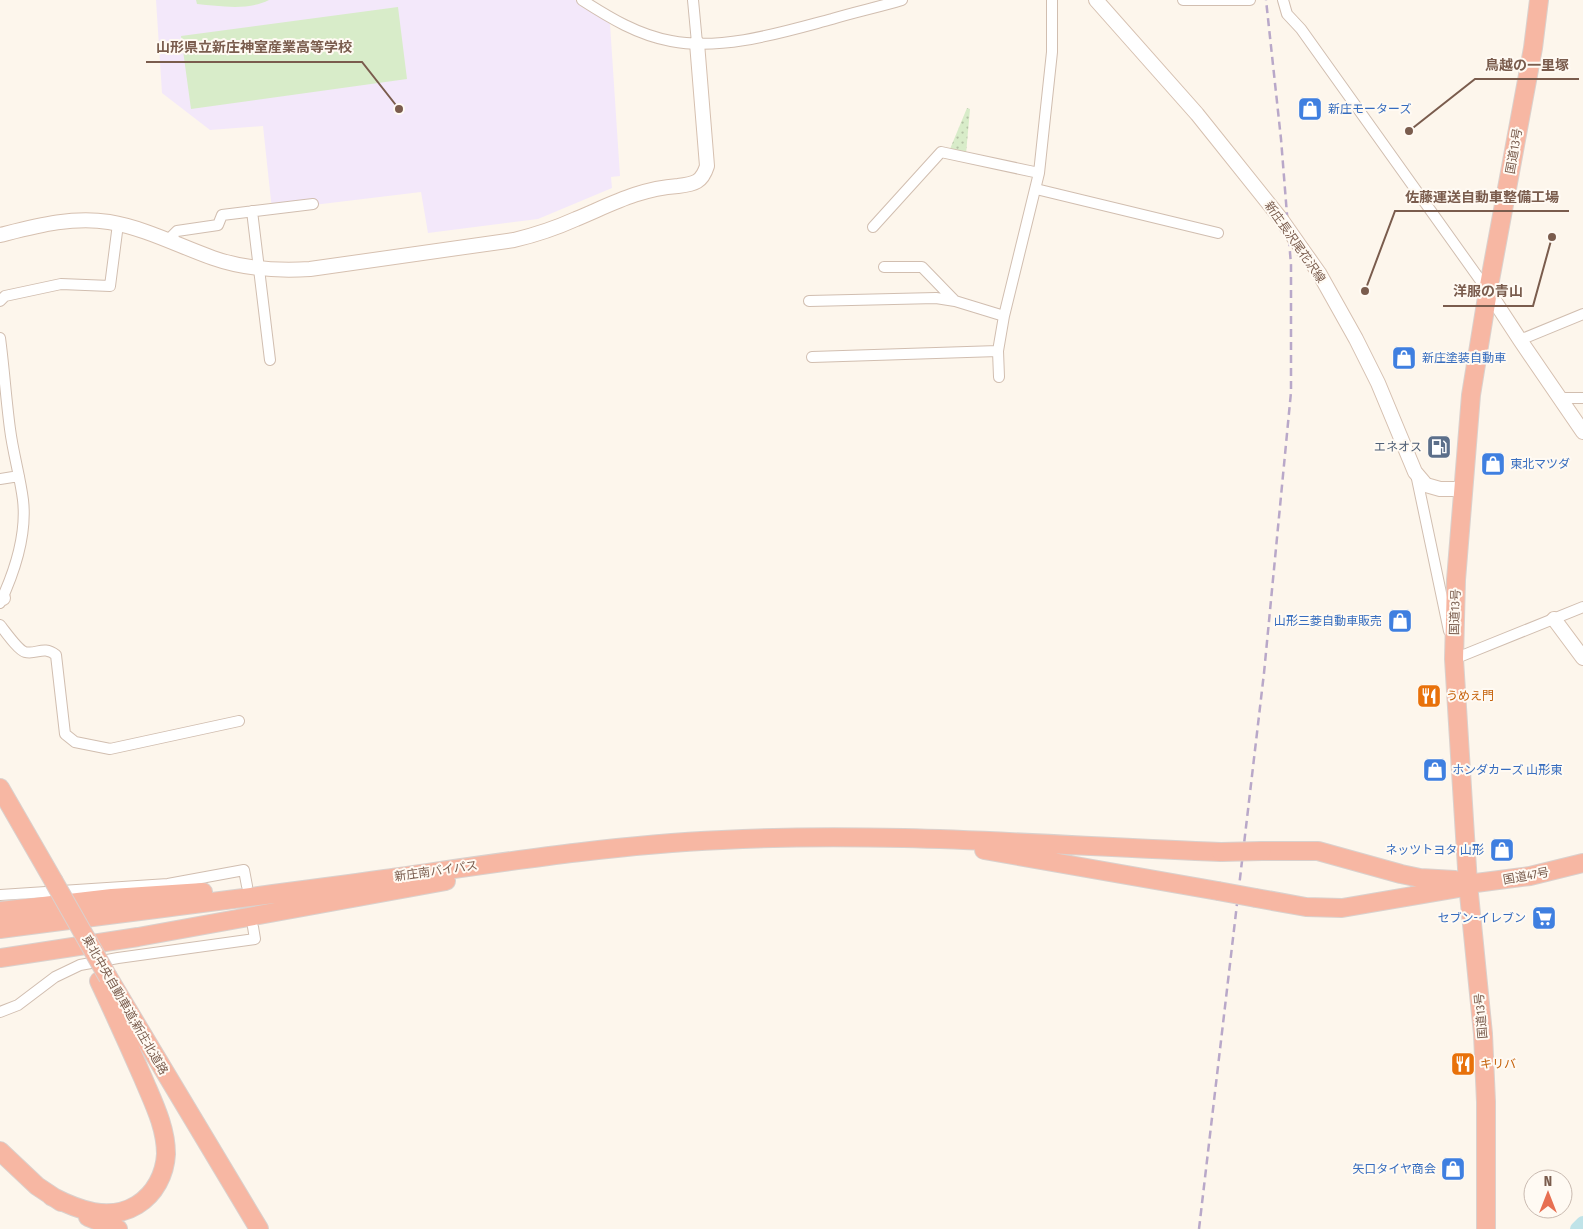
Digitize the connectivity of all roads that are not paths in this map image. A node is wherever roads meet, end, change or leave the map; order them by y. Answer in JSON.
{"nodes":[{"id":1,"x":582,"y":0,"type":"edge"},
{"id":2,"x":693,"y":0,"type":"edge"},
{"id":3,"x":902,"y":0,"type":"edge"},
{"id":4,"x":1052,"y":0,"type":"edge"},
{"id":5,"x":1096,"y":0,"type":"edge"},
{"id":6,"x":1183,"y":0,"type":"edge"},
{"id":7,"x":1250,"y":0,"type":"edge"},
{"id":8,"x":1283,"y":0,"type":"edge"},
{"id":9,"x":1539,"y":0,"type":"edge"},
{"id":10,"x":697,"y":43,"type":"junction"},
{"id":11,"x":1039,"y":173,"type":"junction"},
{"id":12,"x":1036,"y":189,"type":"junction"},
{"id":13,"x":313,"y":204,"type":"dead end"},
{"id":14,"x":252,"y":212,"type":"junction"},
{"id":15,"x":118,"y":224,"type":"junction"},
{"id":16,"x":872,"y":227,"type":"dead end"},
{"id":17,"x":1218,"y":233,"type":"dead end"},
{"id":18,"x":0,"y":235,"type":"edge"},
{"id":19,"x":168,"y":240,"type":"junction"},
{"id":20,"x":258,"y":267,"type":"junction"},
{"id":21,"x":884,"y":267,"type":"dead end"},
{"id":22,"x":1488,"y":291,"type":"junction"},
{"id":23,"x":0,"y":301,"type":"edge"},
{"id":24,"x":809,"y":301,"type":"dead end"},
{"id":25,"x":955,"y":301,"type":"junction"},
{"id":26,"x":1583,"y":314,"type":"edge"},
{"id":27,"x":1004,"y":316,"type":"junction"},
{"id":28,"x":0,"y":338,"type":"edge"},
{"id":29,"x":1520,"y":340,"type":"junction"},
{"id":30,"x":998,"y":351,"type":"junction"},
{"id":31,"x":812,"y":357,"type":"dead end"},
{"id":32,"x":270,"y":360,"type":"dead end"},
{"id":33,"x":1000,"y":377,"type":"dead end"},
{"id":34,"x":1560,"y":398,"type":"junction"},
{"id":35,"x":1583,"y":398,"type":"edge"},
{"id":36,"x":1583,"y":432,"type":"edge"},
{"id":37,"x":1415,"y":472,"type":"junction"},
{"id":38,"x":19,"y":476,"type":"junction"},
{"id":39,"x":0,"y":479,"type":"edge"},
{"id":40,"x":1462,"y":489,"type":"junction"},
{"id":41,"x":1,"y":600,"type":"edge"},
{"id":42,"x":1583,"y":607,"type":"edge"},
{"id":43,"x":1554,"y":619,"type":"junction"},
{"id":44,"x":0,"y":625,"type":"edge"},
{"id":45,"x":1454,"y":656,"type":"junction"},
{"id":46,"x":1583,"y":658,"type":"edge"},
{"id":47,"x":240,"y":722,"type":"dead end"},
{"id":48,"x":0,"y":788,"type":"edge"},
{"id":49,"x":0,"y":792,"type":"edge"},
{"id":50,"x":874,"y":839,"type":"junction"},
{"id":51,"x":579,"y":853,"type":"junction"},
{"id":52,"x":1583,"y":864,"type":"edge"},
{"id":53,"x":51,"y":881,"type":"junction"},
{"id":54,"x":1468,"y":884,"type":"junction"},
{"id":55,"x":246,"y":886,"type":"dead end"},
{"id":56,"x":0,"y":895,"type":"edge"},
{"id":57,"x":0,"y":911,"type":"edge"},
{"id":58,"x":253,"y":927,"type":"dead end"},
{"id":59,"x":0,"y":929,"type":"edge"},
{"id":60,"x":0,"y":958,"type":"edge"},
{"id":61,"x":104,"y":979,"type":"junction"},
{"id":62,"x":0,"y":1012,"type":"edge"},
{"id":63,"x":0,"y":1151,"type":"edge"},
{"id":64,"x":0,"y":1162,"type":"edge"},
{"id":65,"x":50,"y":1200,"type":"junction"},
{"id":66,"x":262,"y":1224,"type":"edge"},
{"id":67,"x":91,"y":1229,"type":"edge"},
{"id":68,"x":98,"y":1229,"type":"edge"},
{"id":69,"x":118,"y":1229,"type":"edge"},
{"id":70,"x":1486,"y":1229,"type":"edge"}],
"edges":[{"from":1,"to":10,"type":"street"},
{"from":2,"to":10,"type":"street"},
{"from":3,"to":10,"type":"street"},
{"from":4,"to":11,"type":"street"},
{"from":5,"to":37,"type":"street","name":"新庄長沢尾花沢線","bridge":true},
{"from":6,"to":7,"type":"street"},
{"from":8,"to":22,"type":"street"},
{"from":9,"to":22,"type":"highway","name":"国道13号"},
{"from":10,"to":20,"type":"street"},
{"from":11,"to":12,"type":"street"},
{"from":11,"to":16,"type":"street"},
{"from":12,"to":17,"type":"street"},
{"from":12,"to":27,"type":"street"},
{"from":13,"to":14,"type":"street"},
{"from":14,"to":19,"type":"street"},
{"from":14,"to":20,"type":"street"},
{"from":15,"to":18,"type":"street"},
{"from":15,"to":19,"type":"street"},
{"from":15,"to":23,"type":"street"},
{"from":19,"to":20,"type":"street"},
{"from":20,"to":32,"type":"street"},
{"from":21,"to":25,"type":"street"},
{"from":22,"to":29,"type":"street"},
{"from":22,"to":40,"type":"highway","name":"国道13号"},
{"from":24,"to":25,"type":"street"},
{"from":25,"to":27,"type":"street"},
{"from":26,"to":29,"type":"street"},
{"from":27,"to":30,"type":"street"},
{"from":28,"to":38,"type":"street"},
{"from":29,"to":34,"type":"street"},
{"from":30,"to":31,"type":"street"},
{"from":30,"to":33,"type":"street"},
{"from":34,"to":35,"type":"street"},
{"from":34,"to":36,"type":"street"},
{"from":37,"to":40,"type":"street","name":"新庄長沢尾花沢線"},
{"from":37,"to":45,"type":"street"},
{"from":38,"to":39,"type":"street"},
{"from":38,"to":41,"type":"street"},
{"from":40,"to":45,"type":"highway","name":"国道13号"},
{"from":42,"to":43,"type":"street"},
{"from":43,"to":45,"type":"street"},
{"from":43,"to":46,"type":"street"},
{"from":44,"to":47,"type":"street"},
{"from":45,"to":54,"type":"highway","name":"国道13号"},
{"from":48,"to":53,"type":"highway","name":"東北中央自動車道;新庄北道路"},
{"from":49,"to":53,"type":"highway"},
{"from":50,"to":51,"type":"highway"},
{"from":50,"to":54,"type":"highway","bridge":true},
{"from":50,"to":54,"type":"highway","bridge":true},
{"from":51,"to":57,"type":"highway"},
{"from":51,"to":59,"type":"highway","name":"新庄南バイパス"},
{"from":51,"to":60,"type":"highway"},
{"from":52,"to":54,"type":"highway","name":"国道47号"},
{"from":53,"to":61,"type":"highway","name":"東北中央自動車道;新庄北道路","bridge":true},
{"from":54,"to":70,"type":"highway","name":"国道13号"},
{"from":55,"to":56,"type":"street"},
{"from":58,"to":62,"type":"street"},
{"from":61,"to":65,"type":"highway"},
{"from":61,"to":66,"type":"highway","name":"東北中央自動車道;新庄北道路"},
{"from":63,"to":65,"type":"highway"},
{"from":64,"to":65,"type":"highway"},
{"from":65,"to":67,"type":"highway"},
{"from":65,"to":68,"type":"highway"},
{"from":65,"to":69,"type":"highway"}]}
